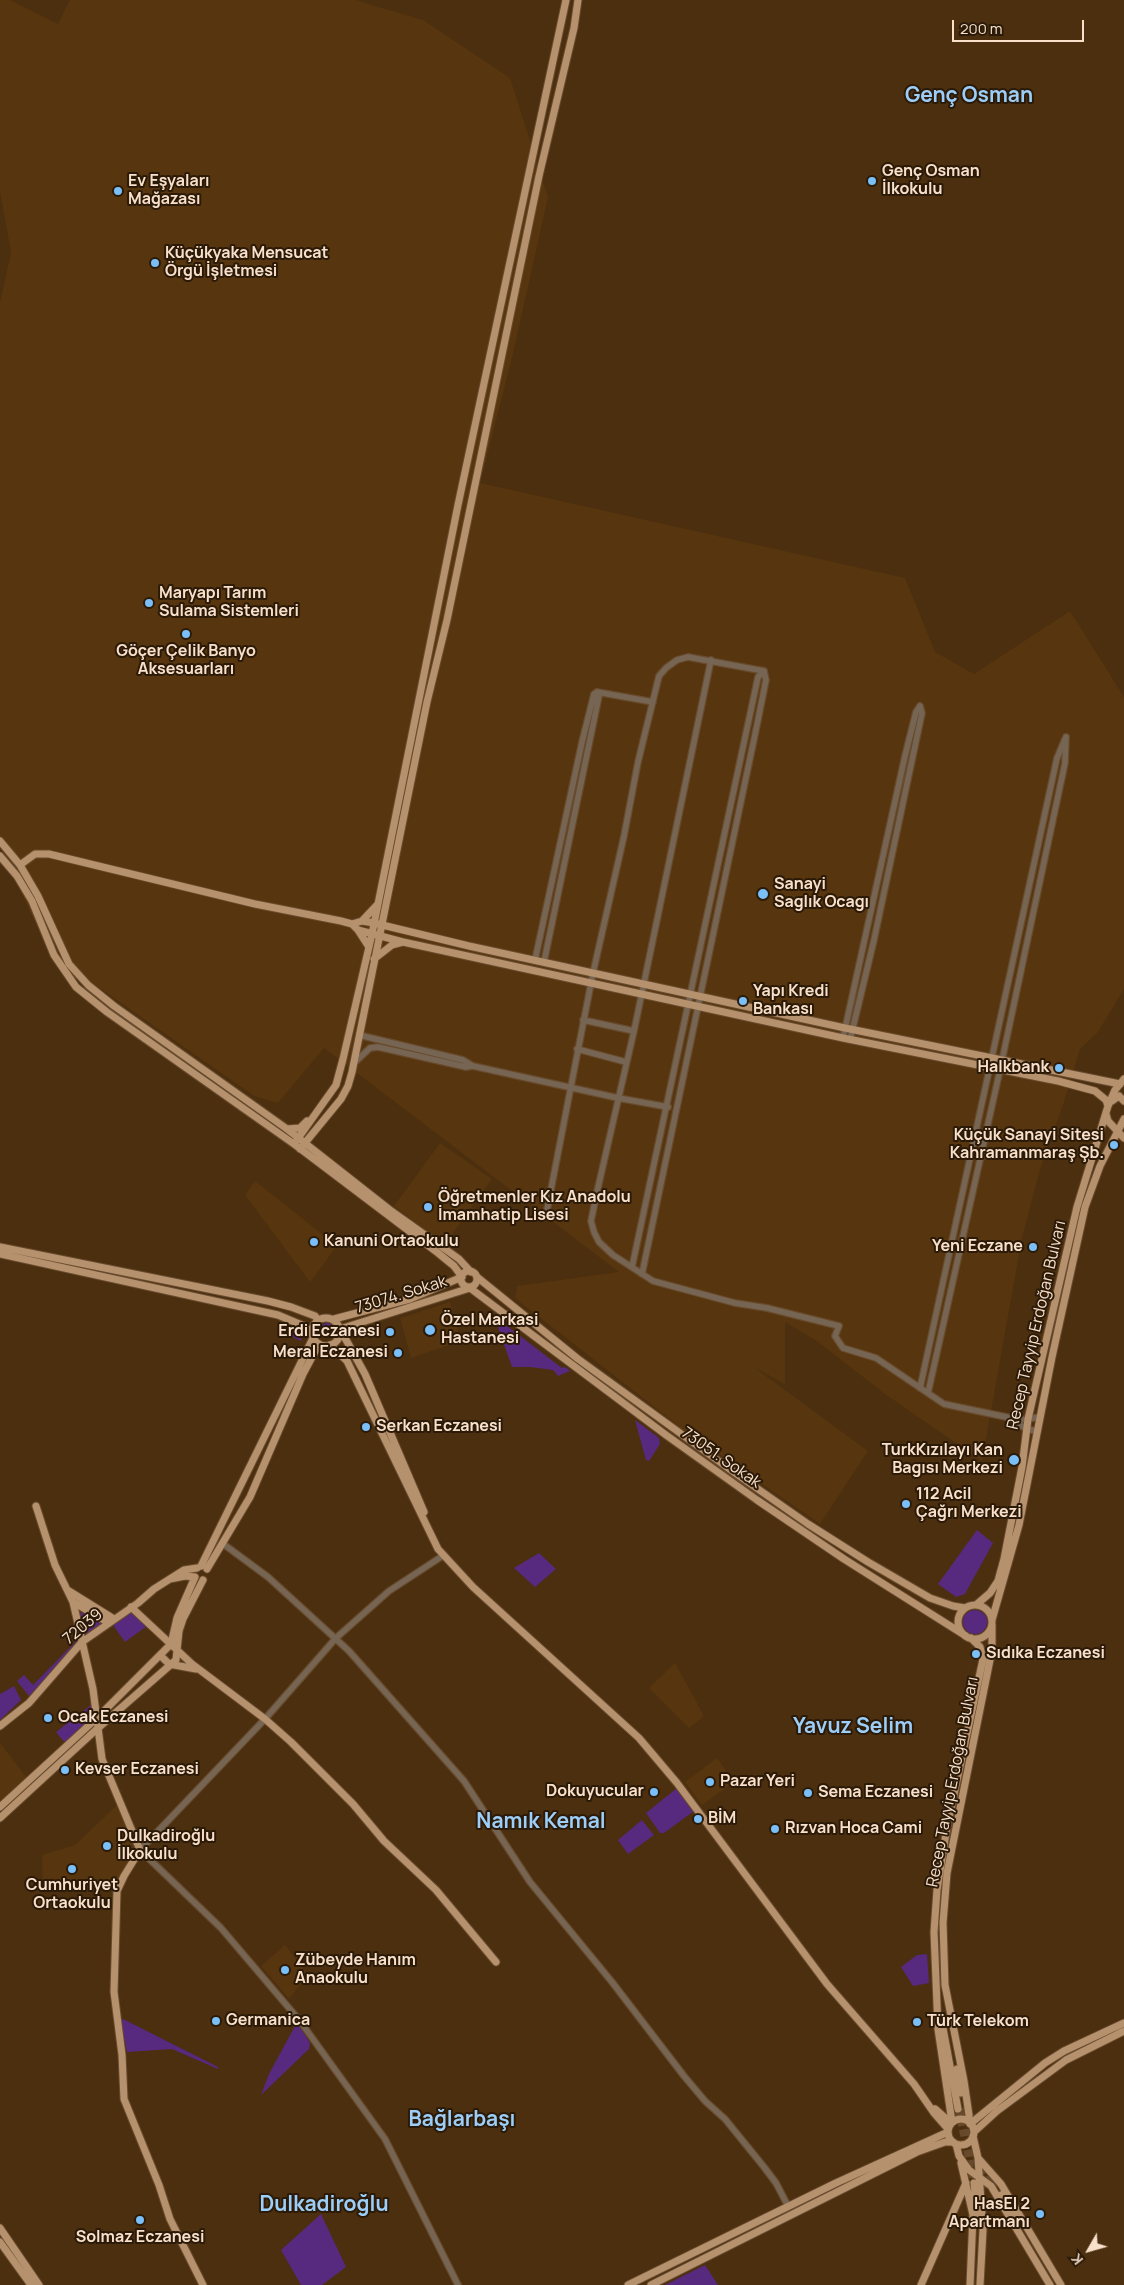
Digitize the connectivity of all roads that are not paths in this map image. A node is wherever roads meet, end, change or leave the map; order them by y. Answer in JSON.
{"nodes":[{"id":1,"x":566,"y":0,"type":"edge"},
{"id":2,"x":578,"y":0,"type":"edge"},
{"id":3,"x":711,"y":660,"type":"junction"},
{"id":4,"x":764,"y":671,"type":"junction"},
{"id":5,"x":597,"y":692,"type":"junction"},
{"id":6,"x":653,"y":702,"type":"junction"},
{"id":7,"x":0,"y":841,"type":"edge"},
{"id":8,"x":0,"y":856,"type":"edge"},
{"id":9,"x":20,"y":865,"type":"junction"},
{"id":10,"x":378,"y":904,"type":"junction"},
{"id":11,"x":386,"y":908,"type":"junction"},
{"id":12,"x":362,"y":921,"type":"junction"},
{"id":13,"x":374,"y":923,"type":"junction"},
{"id":14,"x":352,"y":924,"type":"junction"},
{"id":15,"x":382,"y":925,"type":"junction"},
{"id":16,"x":358,"y":930,"type":"junction"},
{"id":17,"x":410,"y":933,"type":"junction"},
{"id":18,"x":376,"y":935,"type":"junction"},
{"id":19,"x":403,"y":942,"type":"junction"},
{"id":20,"x":369,"y":947,"type":"junction"},
{"id":21,"x":374,"y":959,"type":"junction"},
{"id":22,"x":535,"y":960,"type":"junction"},
{"id":23,"x":544,"y":962,"type":"junction"},
{"id":24,"x":593,"y":973,"type":"junction"},
{"id":25,"x":591,"y":983,"type":"junction"},
{"id":26,"x":643,"y":983,"type":"junction"},
{"id":27,"x":641,"y":994,"type":"junction"},
{"id":28,"x":691,"y":994,"type":"junction"},
{"id":29,"x":699,"y":996,"type":"junction"},
{"id":30,"x":693,"y":1005,"type":"junction"},
{"id":31,"x":583,"y":1020,"type":"junction"},
{"id":32,"x":848,"y":1029,"type":"junction"},
{"id":33,"x":634,"y":1031,"type":"junction"},
{"id":34,"x":359,"y":1035,"type":"junction"},
{"id":35,"x":846,"y":1039,"type":"junction"},
{"id":36,"x":577,"y":1049,"type":"junction"},
{"id":37,"x":993,"y":1057,"type":"junction"},
{"id":38,"x":1002,"y":1059,"type":"junction"},
{"id":39,"x":626,"y":1062,"type":"junction"},
{"id":40,"x":354,"y":1063,"type":"junction"},
{"id":41,"x":473,"y":1066,"type":"junction"},
{"id":42,"x":990,"y":1068,"type":"junction"},
{"id":43,"x":1000,"y":1070,"type":"junction"},
{"id":44,"x":1122,"y":1081,"type":"edge"},
{"id":45,"x":570,"y":1087,"type":"junction"},
{"id":46,"x":618,"y":1098,"type":"junction"},
{"id":47,"x":1124,"y":1101,"type":"edge"},
{"id":48,"x":323,"y":1105,"type":"junction"},
{"id":49,"x":1108,"y":1106,"type":"junction"},
{"id":50,"x":668,"y":1108,"type":"junction"},
{"id":51,"x":330,"y":1112,"type":"junction"},
{"id":52,"x":1106,"y":1114,"type":"junction"},
{"id":53,"x":1124,"y":1119,"type":"edge"},
{"id":54,"x":286,"y":1129,"type":"junction"},
{"id":55,"x":1117,"y":1130,"type":"junction"},
{"id":56,"x":1124,"y":1138,"type":"edge"},
{"id":57,"x":299,"y":1144,"type":"junction"},
{"id":58,"x":317,"y":1152,"type":"junction"},
{"id":59,"x":547,"y":1210,"type":"dead end"},
{"id":60,"x":0,"y":1247,"type":"edge"},
{"id":61,"x":0,"y":1254,"type":"edge"},
{"id":62,"x":451,"y":1264,"type":"junction"},
{"id":63,"x":632,"y":1267,"type":"junction"},
{"id":64,"x":474,"y":1274,"type":"junction"},
{"id":65,"x":642,"y":1274,"type":"junction"},
{"id":66,"x":462,"y":1277,"type":"junction"},
{"id":67,"x":448,"y":1284,"type":"junction"},
{"id":68,"x":470,"y":1288,"type":"junction"},
{"id":69,"x":453,"y":1294,"type":"junction"},
{"id":70,"x":485,"y":1298,"type":"junction"},
{"id":71,"x":334,"y":1319,"type":"junction"},
{"id":72,"x":318,"y":1320,"type":"junction"},
{"id":73,"x":340,"y":1328,"type":"junction"},
{"id":74,"x":313,"y":1336,"type":"junction"},
{"id":75,"x":319,"y":1344,"type":"junction"},
{"id":76,"x":330,"y":1346,"type":"junction"},
{"id":77,"x":920,"y":1388,"type":"junction"},
{"id":78,"x":928,"y":1393,"type":"junction"},
{"id":79,"x":1040,"y":1417,"type":"junction"},
{"id":80,"x":1011,"y":1418,"type":"junction"},
{"id":81,"x":1028,"y":1419,"type":"junction"},
{"id":82,"x":1026,"y":1429,"type":"junction"},
{"id":83,"x":1037,"y":1431,"type":"junction"},
{"id":84,"x":36,"y":1506,"type":"dead end"},
{"id":85,"x":222,"y":1543,"type":"junction"},
{"id":86,"x":444,"y":1555,"type":"junction"},
{"id":87,"x":202,"y":1568,"type":"junction"},
{"id":88,"x":195,"y":1577,"type":"junction"},
{"id":89,"x":170,"y":1579,"type":"junction"},
{"id":90,"x":203,"y":1580,"type":"junction"},
{"id":91,"x":69,"y":1591,"type":"junction"},
{"id":92,"x":73,"y":1602,"type":"junction"},
{"id":93,"x":976,"y":1605,"type":"junction"},
{"id":94,"x":132,"y":1607,"type":"junction"},
{"id":95,"x":965,"y":1608,"type":"junction"},
{"id":96,"x":111,"y":1621,"type":"junction"},
{"id":97,"x":992,"y":1622,"type":"junction"},
{"id":98,"x":968,"y":1637,"type":"junction"},
{"id":99,"x":336,"y":1638,"type":"junction"},
{"id":100,"x":82,"y":1642,"type":"junction"},
{"id":101,"x":174,"y":1647,"type":"junction"},
{"id":102,"x":161,"y":1656,"type":"junction"},
{"id":103,"x":170,"y":1664,"type":"junction"},
{"id":104,"x":201,"y":1671,"type":"junction"},
{"id":105,"x":97,"y":1718,"type":"junction"},
{"id":106,"x":264,"y":1719,"type":"junction"},
{"id":107,"x":0,"y":1726,"type":"edge"},
{"id":108,"x":98,"y":1728,"type":"junction"},
{"id":109,"x":0,"y":1807,"type":"edge"},
{"id":110,"x":0,"y":1818,"type":"edge"},
{"id":111,"x":140,"y":1850,"type":"junction"},
{"id":112,"x":496,"y":1962,"type":"dead end"},
{"id":113,"x":934,"y":1973,"type":"junction"},
{"id":114,"x":944,"y":1985,"type":"junction"},
{"id":115,"x":1124,"y":2023,"type":"edge"},
{"id":116,"x":1124,"y":2031,"type":"edge"},
{"id":117,"x":969,"y":2123,"type":"junction"},
{"id":118,"x":950,"y":2126,"type":"junction"},
{"id":119,"x":973,"y":2134,"type":"junction"},
{"id":120,"x":954,"y":2143,"type":"junction"},
{"id":121,"x":959,"y":2156,"type":"junction"},
{"id":122,"x":978,"y":2158,"type":"junction"},
{"id":123,"x":979,"y":2176,"type":"junction"},
{"id":124,"x":970,"y":2183,"type":"junction"},
{"id":125,"x":996,"y":2188,"type":"tunnel mouth"},
{"id":126,"x":982,"y":2198,"type":"junction"},
{"id":127,"x":999,"y":2200,"type":"junction"},
{"id":128,"x":788,"y":2206,"type":"junction"},
{"id":129,"x":0,"y":2228,"type":"edge"},
{"id":130,"x":0,"y":2242,"type":"edge"},
{"id":131,"x":31,"y":2285,"type":"edge"},
{"id":132,"x":39,"y":2285,"type":"edge"},
{"id":133,"x":203,"y":2285,"type":"edge"},
{"id":134,"x":458,"y":2285,"type":"edge"},
{"id":135,"x":628,"y":2285,"type":"edge"},
{"id":136,"x":651,"y":2285,"type":"edge"},
{"id":137,"x":921,"y":2285,"type":"edge"},
{"id":138,"x":970,"y":2285,"type":"edge"},
{"id":139,"x":974,"y":2285,"type":"edge"},
{"id":140,"x":980,"y":2285,"type":"edge"},
{"id":141,"x":1050,"y":2285,"type":"edge"},
{"id":142,"x":1060,"y":2285,"type":"edge"}],
"edges":[{"from":1,"to":10,"type":"main road"},
{"from":2,"to":11,"type":"main road"},
{"from":3,"to":4,"type":"street"},
{"from":3,"to":6,"type":"street"},
{"from":3,"to":26,"type":"street"},
{"from":4,"to":28,"type":"street"},
{"from":4,"to":29,"type":"street"},
{"from":5,"to":6,"type":"street"},
{"from":5,"to":22,"type":"street"},
{"from":5,"to":23,"type":"street"},
{"from":6,"to":24,"type":"street"},
{"from":7,"to":9,"type":"main road"},
{"from":8,"to":57,"type":"main road"},
{"from":9,"to":14,"type":"main road"},
{"from":9,"to":54,"type":"main road"},
{"from":10,"to":12,"type":"main road"},
{"from":10,"to":13,"type":"main road"},
{"from":11,"to":15,"type":"main road"},
{"from":11,"to":17,"type":"main road"},
{"from":12,"to":13,"type":"main road"},
{"from":12,"to":14,"type":"main road"},
{"from":13,"to":15,"type":"main road"},
{"from":13,"to":18,"type":"main road"},
{"from":14,"to":16,"type":"main road"},
{"from":15,"to":17,"type":"main road"},
{"from":15,"to":18,"type":"main road"},
{"from":16,"to":18,"type":"main road"},
{"from":16,"to":20,"type":"main road"},
{"from":17,"to":22,"type":"main road"},
{"from":18,"to":19,"type":"main road"},
{"from":18,"to":20,"type":"main road"},
{"from":18,"to":21,"type":"main road"},
{"from":19,"to":21,"type":"main road"},
{"from":19,"to":25,"type":"main road"},
{"from":20,"to":48,"type":"main road"},
{"from":21,"to":34,"type":"main road"},
{"from":22,"to":23,"type":"main road"},
{"from":23,"to":24,"type":"main road"},
{"from":24,"to":25,"type":"street"},
{"from":24,"to":26,"type":"main road"},
{"from":25,"to":27,"type":"main road"},
{"from":25,"to":31,"type":"street"},
{"from":26,"to":27,"type":"street"},
{"from":26,"to":28,"type":"main road"},
{"from":27,"to":30,"type":"main road"},
{"from":27,"to":33,"type":"street"},
{"from":28,"to":29,"type":"main road"},
{"from":28,"to":30,"type":"street"},
{"from":29,"to":30,"type":"street"},
{"from":29,"to":32,"type":"main road"},
{"from":30,"to":35,"type":"main road"},
{"from":30,"to":50,"type":"street"},
{"from":30,"to":65,"type":"street"},
{"from":31,"to":33,"type":"street"},
{"from":31,"to":36,"type":"street"},
{"from":32,"to":32,"type":"street"},
{"from":32,"to":35,"type":"street"},
{"from":32,"to":37,"type":"main road"},
{"from":33,"to":39,"type":"street"},
{"from":34,"to":40,"type":"main road"},
{"from":34,"to":41,"type":"street"},
{"from":35,"to":42,"type":"main road"},
{"from":36,"to":39,"type":"street"},
{"from":36,"to":45,"type":"street"},
{"from":37,"to":38,"type":"main road"},
{"from":37,"to":38,"type":"street"},
{"from":37,"to":42,"type":"street"},
{"from":38,"to":43,"type":"street"},
{"from":38,"to":44,"type":"main road"},
{"from":39,"to":46,"type":"street"},
{"from":40,"to":41,"type":"street"},
{"from":40,"to":51,"type":"main road"},
{"from":41,"to":45,"type":"street"},
{"from":42,"to":43,"type":"main road"},
{"from":42,"to":77,"type":"street"},
{"from":43,"to":49,"type":"main road"},
{"from":43,"to":78,"type":"street"},
{"from":44,"to":49,"type":"main road","name":"Recep Tayyip Erdoğan Bulvarı"},
{"from":45,"to":46,"type":"street"},
{"from":45,"to":59,"type":"street"},
{"from":46,"to":50,"type":"street"},
{"from":46,"to":63,"type":"street"},
{"from":47,"to":49,"type":"main road"},
{"from":48,"to":54,"type":"main road"},
{"from":48,"to":57,"type":"main road"},
{"from":49,"to":52,"type":"main road","name":"Recep Tayyip Erdoğan Bulvarı"},
{"from":50,"to":63,"type":"street"},
{"from":51,"to":57,"type":"main road"},
{"from":51,"to":58,"type":"main road"},
{"from":52,"to":55,"type":"main road"},
{"from":52,"to":81,"type":"main road","name":"Recep Tayyip Erdoğan Bulvarı"},
{"from":53,"to":55,"type":"main road","name":"Recep Tayyip Erdoğan Bulvarı"},
{"from":54,"to":57,"type":"main road"},
{"from":55,"to":56,"type":"main road"},
{"from":55,"to":79,"type":"main road","name":"Recep Tayyip Erdoğan Bulvarı"},
{"from":57,"to":58,"type":"main road"},
{"from":57,"to":62,"type":"main road"},
{"from":58,"to":64,"type":"main road"},
{"from":60,"to":72,"type":"main road"},
{"from":61,"to":74,"type":"main road"},
{"from":62,"to":66,"type":"main road"},
{"from":62,"to":67,"type":"main road"},
{"from":63,"to":65,"type":"street"},
{"from":64,"to":66,"type":"main road"},
{"from":64,"to":68,"type":"main road"},
{"from":64,"to":95,"type":"main road"},
{"from":65,"to":77,"type":"street"},
{"from":66,"to":67,"type":"main road"},
{"from":66,"to":68,"type":"main road"},
{"from":67,"to":71,"type":"main road"},
{"from":68,"to":69,"type":"main road","name":"73074. Sokak"},
{"from":68,"to":70,"type":"main road","name":"73051. Sokak"},
{"from":69,"to":70,"type":"main road"},
{"from":69,"to":73,"type":"main road","name":"73074. Sokak"},
{"from":70,"to":98,"type":"main road","name":"73051. Sokak"},
{"from":71,"to":72,"type":"main road"},
{"from":71,"to":73,"type":"main road"},
{"from":72,"to":74,"type":"main road"},
{"from":73,"to":76,"type":"main road"},
{"from":73,"to":86,"type":"main road"},
{"from":74,"to":75,"type":"main road"},
{"from":74,"to":87,"type":"main road"},
{"from":75,"to":76,"type":"main road"},
{"from":75,"to":85,"type":"main road"},
{"from":76,"to":86,"type":"main road"},
{"from":77,"to":78,"type":"street"},
{"from":78,"to":80,"type":"street"},
{"from":79,"to":81,"type":"street"},
{"from":79,"to":83,"type":"main road","name":"Recep Tayyip Erdoğan Bulvarı"},
{"from":80,"to":81,"type":"street"},
{"from":80,"to":82,"type":"street"},
{"from":81,"to":82,"type":"main road","name":"Recep Tayyip Erdoğan Bulvarı"},
{"from":82,"to":83,"type":"street"},
{"from":82,"to":93,"type":"main road","name":"Recep Tayyip Erdoğan Bulvarı"},
{"from":83,"to":97,"type":"main road","name":"Recep Tayyip Erdoğan Bulvarı"},
{"from":84,"to":91,"type":"main road"},
{"from":85,"to":87,"type":"main road"},
{"from":85,"to":99,"type":"street"},
{"from":86,"to":99,"type":"street"},
{"from":86,"to":118,"type":"main road"},
{"from":87,"to":88,"type":"main road"},
{"from":87,"to":89,"type":"main road","name":"72039"},
{"from":87,"to":90,"type":"main road"},
{"from":88,"to":89,"type":"main road"},
{"from":88,"to":90,"type":"main road"},
{"from":88,"to":101,"type":"main road"},
{"from":89,"to":94,"type":"main road","name":"72039"},
{"from":90,"to":101,"type":"main road"},
{"from":91,"to":92,"type":"main road"},
{"from":91,"to":96,"type":"main road"},
{"from":92,"to":96,"type":"main road"},
{"from":92,"to":100,"type":"main road"},
{"from":93,"to":95,"type":"main road"},
{"from":93,"to":97,"type":"main road"},
{"from":94,"to":96,"type":"main road","name":"72039"},
{"from":94,"to":101,"type":"main road"},
{"from":95,"to":98,"type":"main road"},
{"from":96,"to":100,"type":"main road","name":"72039"},
{"from":97,"to":98,"type":"main road"},
{"from":97,"to":114,"type":"main road","name":"Recep Tayyip Erdoğan Bulvarı"},
{"from":98,"to":113,"type":"main road","name":"Recep Tayyip Erdoğan Bulvarı"},
{"from":99,"to":106,"type":"street"},
{"from":99,"to":128,"type":"street"},
{"from":100,"to":105,"type":"main road"},
{"from":100,"to":107,"type":"main road","name":"72039"},
{"from":101,"to":102,"type":"main road"},
{"from":101,"to":103,"type":"main road"},
{"from":101,"to":104,"type":"main road"},
{"from":102,"to":103,"type":"main road"},
{"from":102,"to":105,"type":"main road"},
{"from":103,"to":104,"type":"main road"},
{"from":103,"to":108,"type":"main road"},
{"from":104,"to":106,"type":"main road"},
{"from":105,"to":108,"type":"main road"},
{"from":105,"to":109,"type":"main road"},
{"from":106,"to":111,"type":"street"},
{"from":106,"to":112,"type":"main road"},
{"from":108,"to":110,"type":"main road"},
{"from":108,"to":111,"type":"main road"},
{"from":111,"to":133,"type":"main road"},
{"from":111,"to":134,"type":"street"},
{"from":113,"to":114,"type":"main road"},
{"from":113,"to":118,"type":"main road","name":"Recep Tayyip Erdoğan Bulvarı"},
{"from":114,"to":117,"type":"main road","name":"Recep Tayyip Erdoğan Bulvarı"},
{"from":115,"to":117,"type":"main road"},
{"from":116,"to":119,"type":"main road"},
{"from":117,"to":118,"type":"main road"},
{"from":117,"to":119,"type":"main road"},
{"from":118,"to":120,"type":"main road"},
{"from":118,"to":128,"type":"main road"},
{"from":119,"to":120,"type":"main road"},
{"from":119,"to":122,"type":"main road"},
{"from":120,"to":121,"type":"main road"},
{"from":120,"to":136,"type":"main road"},
{"from":121,"to":123,"type":"main road"},
{"from":121,"to":124,"type":"main road"},
{"from":122,"to":123,"type":"main road"},
{"from":122,"to":142,"type":"main road"},
{"from":123,"to":126,"type":"main road"},
{"from":123,"to":127,"type":"main road"},
{"from":124,"to":137,"type":"main road"},
{"from":124,"to":138,"type":"main road"},
{"from":124,"to":139,"type":"main road"},
{"from":125,"to":142,"type":"main road"},
{"from":126,"to":127,"type":"main road"},
{"from":126,"to":140,"type":"main road"},
{"from":127,"to":141,"type":"main road"},
{"from":128,"to":135,"type":"main road"},
{"from":129,"to":132,"type":"main road"},
{"from":130,"to":131,"type":"main road"}]}
